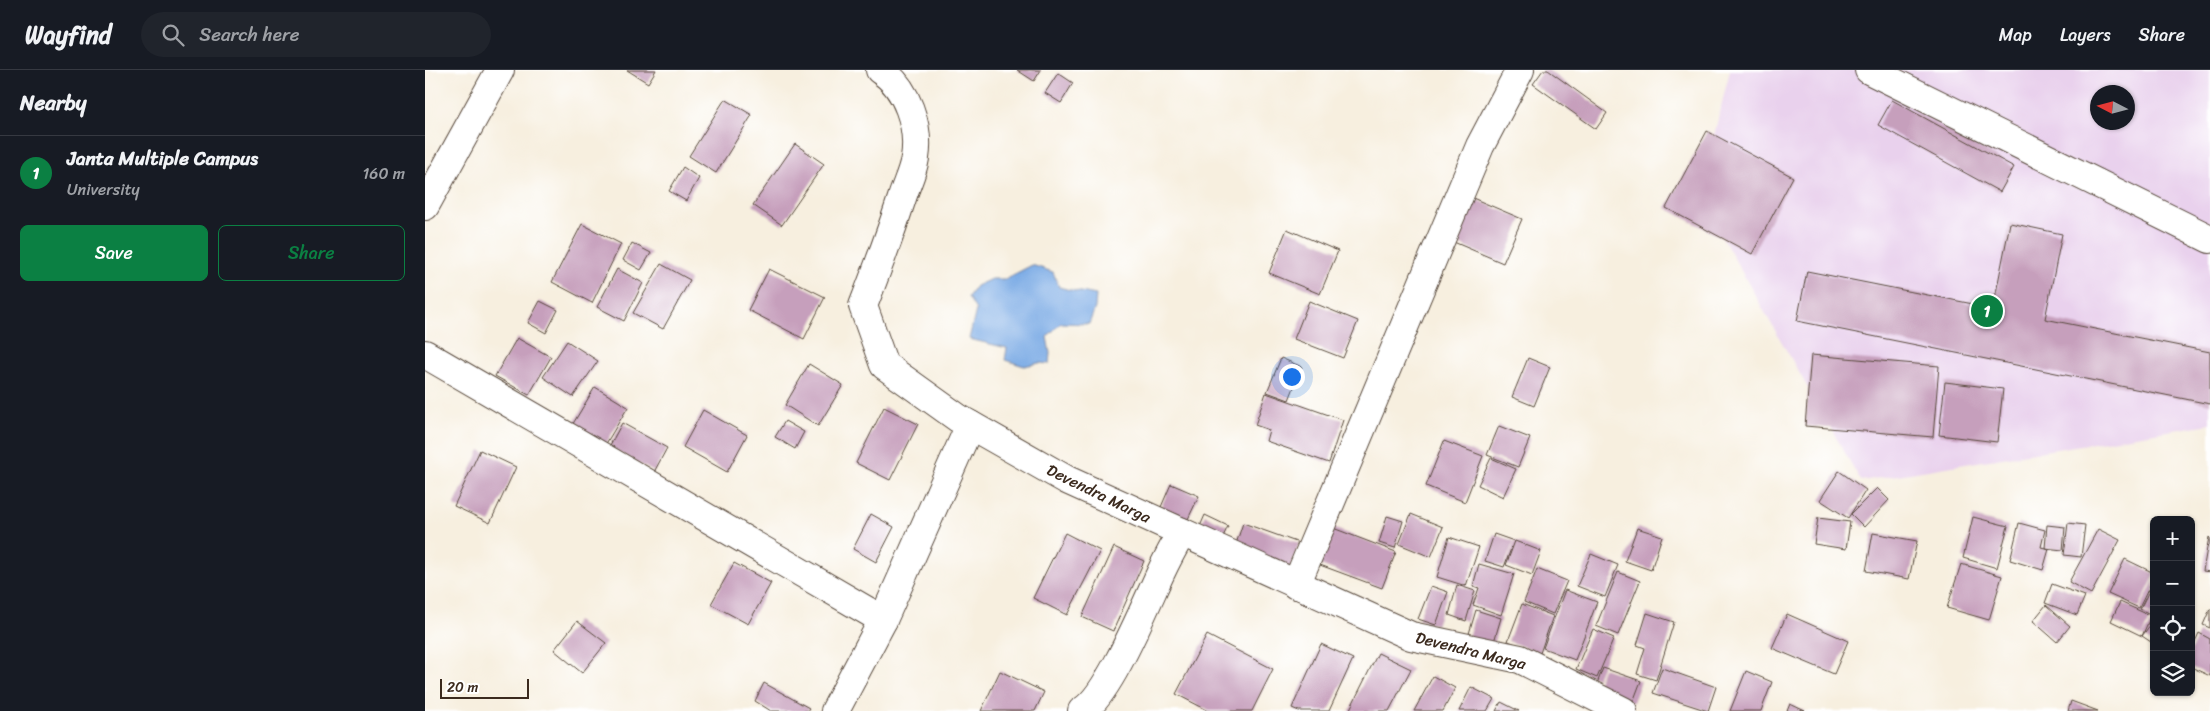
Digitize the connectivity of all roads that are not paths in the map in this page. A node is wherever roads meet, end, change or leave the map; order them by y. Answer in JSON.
{"nodes":[{"id":1,"x":500,"y":70,"type":"edge"},
{"id":2,"x":880,"y":70,"type":"edge"},
{"id":3,"x":1520,"y":70,"type":"edge"},
{"id":4,"x":1869,"y":70,"type":"edge"},
{"id":5,"x":425,"y":206,"type":"edge"},
{"id":6,"x":2210,"y":239,"type":"edge"},
{"id":7,"x":425,"y":354,"type":"edge"},
{"id":8,"x":970,"y":425,"type":"junction"},
{"id":9,"x":1182,"y":532,"type":"junction"},
{"id":10,"x":1296,"y":585,"type":"junction"},
{"id":11,"x":883,"y":620,"type":"junction"},
{"id":12,"x":835,"y":711,"type":"edge"},
{"id":13,"x":1082,"y":711,"type":"edge"},
{"id":14,"x":1623,"y":711,"type":"edge"}],
"edges":[{"from":1,"to":5,"type":"street"},
{"from":2,"to":8,"type":"street","name":"Devendra Marga"},
{"from":3,"to":10,"type":"street"},
{"from":4,"to":6,"type":"street"},
{"from":7,"to":11,"type":"street"},
{"from":8,"to":9,"type":"street","name":"Devendra Marga"},
{"from":8,"to":11,"type":"street"},
{"from":9,"to":10,"type":"street","name":"Devendra Marga"},
{"from":9,"to":13,"type":"street"},
{"from":10,"to":14,"type":"street","name":"Devendra Marga"},
{"from":11,"to":12,"type":"street"}]}
